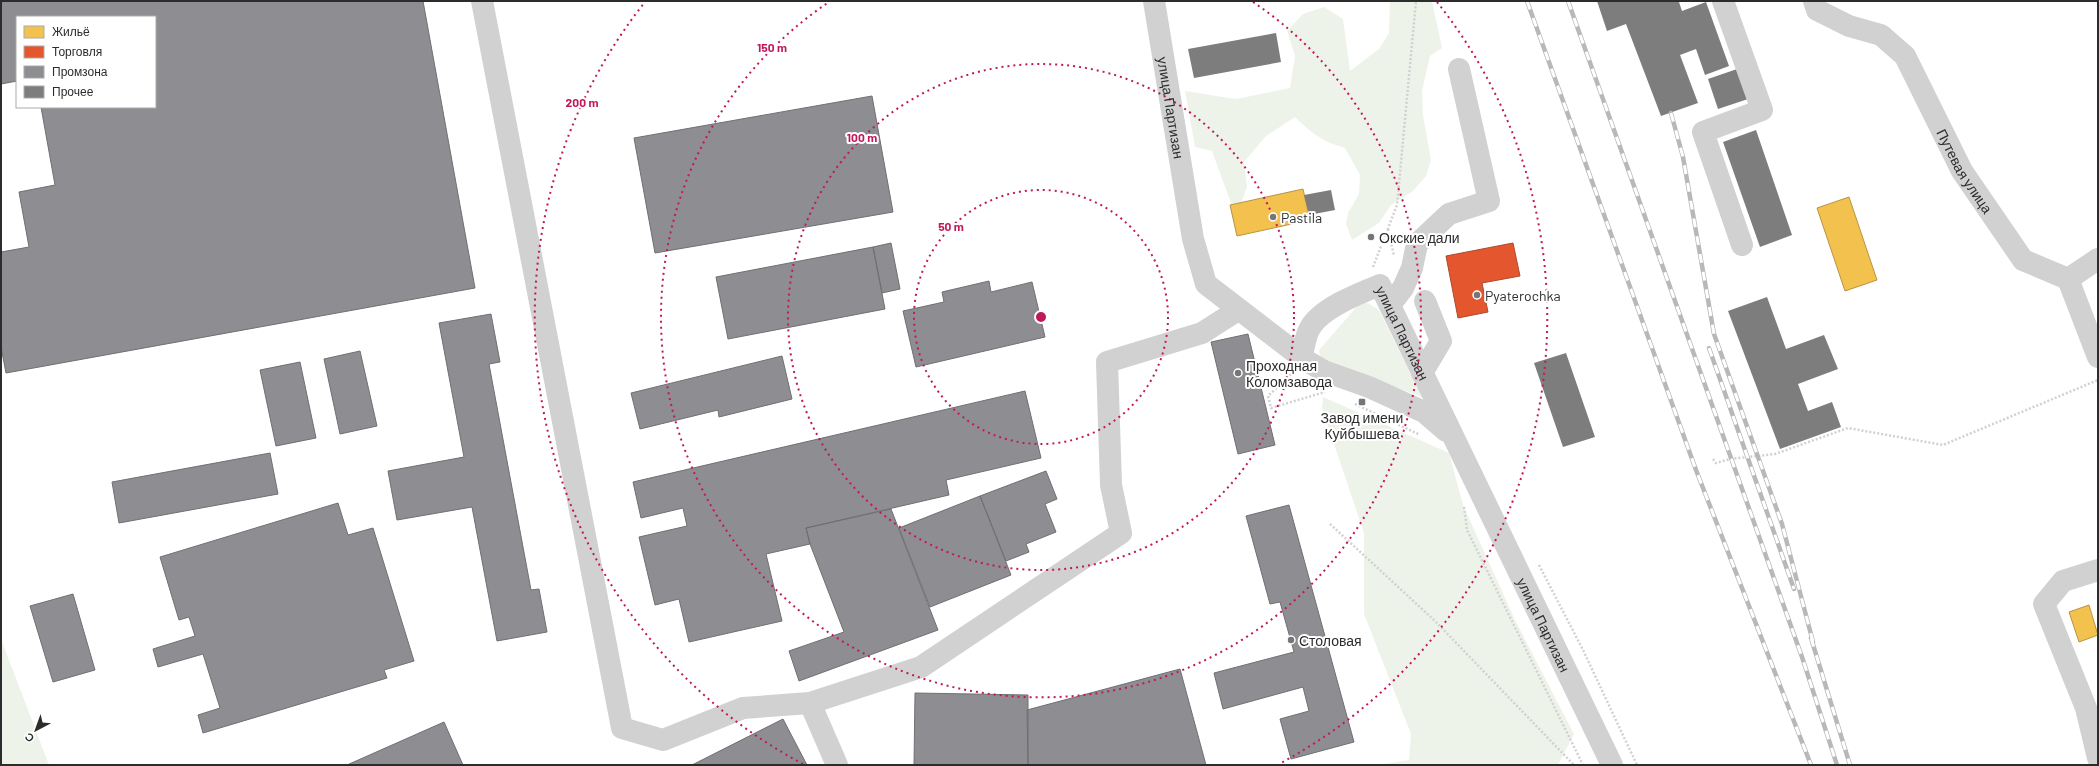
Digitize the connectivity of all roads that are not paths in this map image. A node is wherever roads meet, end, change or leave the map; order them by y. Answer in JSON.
{"nodes":[{"id":1,"x":482,"y":1,"type":"edge"},
{"id":2,"x":1154,"y":1,"type":"edge"},
{"id":3,"x":1723,"y":1,"type":"edge"},
{"id":4,"x":1814,"y":1,"type":"edge"},
{"id":5,"x":1459,"y":69,"type":"dead end"},
{"id":6,"x":1742,"y":245,"type":"dead end"},
{"id":7,"x":2098,"y":259,"type":"edge"},
{"id":8,"x":2068,"y":278,"type":"junction"},
{"id":9,"x":1425,"y":301,"type":"dead end"},
{"id":10,"x":1390,"y":305,"type":"junction"},
{"id":11,"x":1238,"y":310,"type":"junction"},
{"id":12,"x":1291,"y":354,"type":"junction"},
{"id":13,"x":2098,"y":357,"type":"edge"},
{"id":14,"x":1422,"y":374,"type":"junction"},
{"id":15,"x":1453,"y":437,"type":"junction"},
{"id":16,"x":2098,"y":570,"type":"edge"},
{"id":17,"x":810,"y":703,"type":"junction"},
{"id":18,"x":2098,"y":758,"type":"edge"},
{"id":19,"x":837,"y":765,"type":"edge"},
{"id":20,"x":1612,"y":765,"type":"edge"}],
"edges":[{"from":1,"to":17,"type":"street"},
{"from":2,"to":11,"type":"street","name":"улица Партизан"},
{"from":3,"to":6,"type":"street"},
{"from":4,"to":8,"type":"street","name":"Путевая улица"},
{"from":5,"to":10,"type":"street"},
{"from":7,"to":8,"type":"street"},
{"from":8,"to":13,"type":"street"},
{"from":9,"to":14,"type":"street"},
{"from":10,"to":12,"type":"street","name":"улица Партизан"},
{"from":10,"to":14,"type":"street","name":"улица Партизан"},
{"from":11,"to":12,"type":"street","name":"улица Партизан"},
{"from":11,"to":17,"type":"street"},
{"from":12,"to":15,"type":"street"},
{"from":14,"to":15,"type":"street","name":"улица Партизан"},
{"from":15,"to":20,"type":"street","name":"улица Партизан"},
{"from":16,"to":18,"type":"street"},
{"from":17,"to":19,"type":"street"}]}
